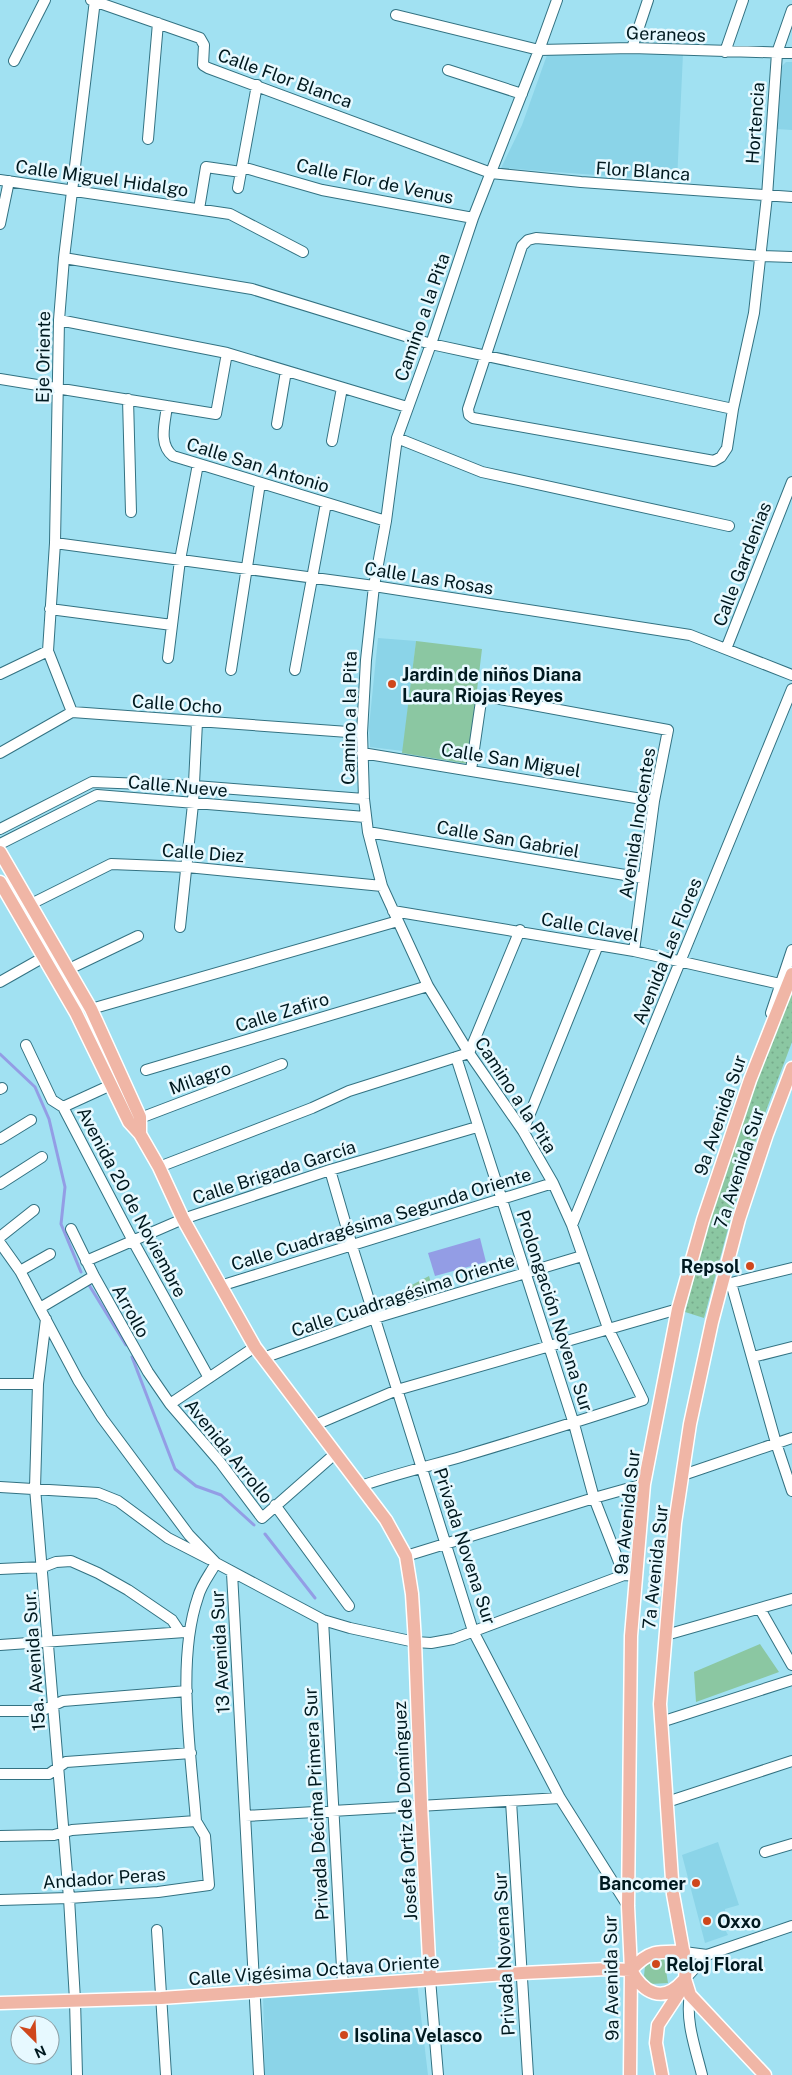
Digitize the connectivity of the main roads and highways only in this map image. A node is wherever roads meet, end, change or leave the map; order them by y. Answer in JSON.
{"nodes":[{"id":1,"x":0,"y":852,"type":"edge"},
{"id":2,"x":0,"y":882,"type":"edge"},
{"id":3,"x":792,"y":974,"type":"edge"},
{"id":4,"x":792,"y":1068,"type":"edge"},
{"id":5,"x":135,"y":1120,"type":"junction"},
{"id":6,"x":684,"y":1952,"type":"junction"},
{"id":7,"x":631,"y":1970,"type":"junction"},
{"id":8,"x":430,"y":1979,"type":"junction"},
{"id":9,"x":685,"y":1979,"type":"junction"},
{"id":10,"x":0,"y":2003,"type":"edge"},
{"id":11,"x":630,"y":2075,"type":"edge"},
{"id":12,"x":662,"y":2075,"type":"edge"},
{"id":13,"x":765,"y":2075,"type":"edge"}],
"edges":[{"from":1,"to":5,"type":"main road"},
{"from":2,"to":5,"type":"main road"},
{"from":3,"to":7,"type":"main road","name":"9a Avenida Sur"},
{"from":4,"to":6,"type":"main road","name":"7a Avenida Sur"},
{"from":5,"to":8,"type":"main road","name":"Josefa Ortiz de Domínguez"},
{"from":6,"to":7,"type":"main road"},
{"from":6,"to":9,"type":"main road","name":"7a Avenida Sur"},
{"from":7,"to":8,"type":"main road","name":"Calle Vigésima Octava Oriente"},
{"from":7,"to":9,"type":"main road"},
{"from":7,"to":11,"type":"main road","name":"9a Avenida Sur"},
{"from":8,"to":10,"type":"main road","name":"Calle Vigésima Octava Oriente"},
{"from":9,"to":12,"type":"main road","name":"7a Avenida Sur"},
{"from":9,"to":13,"type":"main road"}]}
